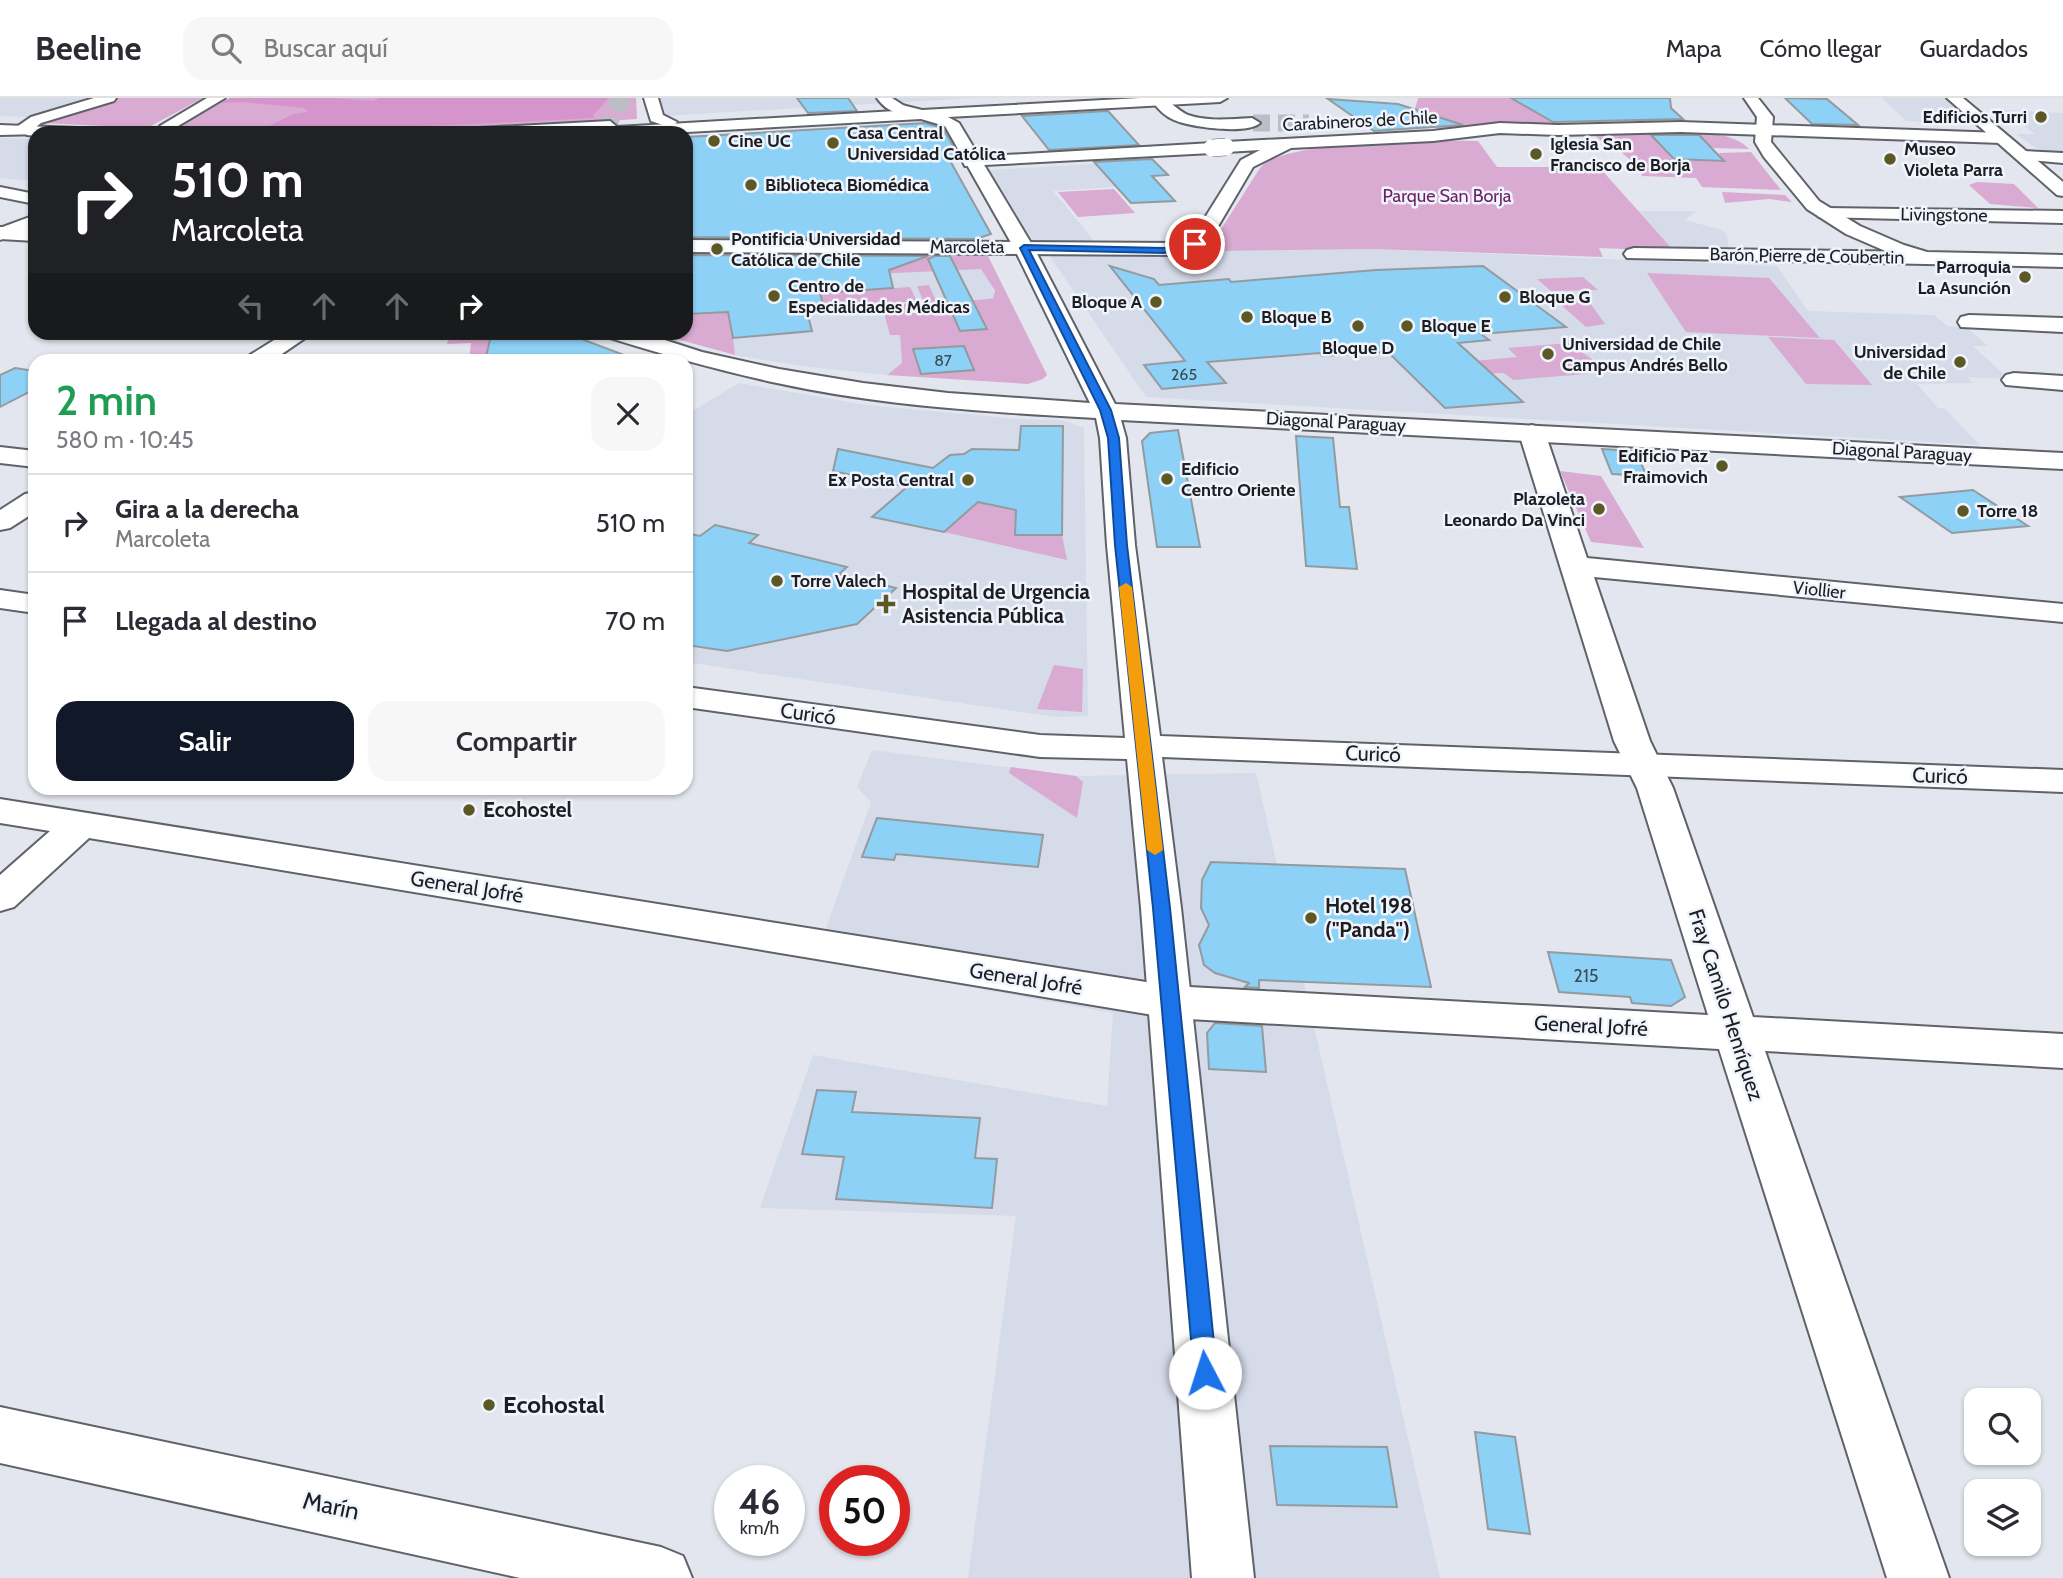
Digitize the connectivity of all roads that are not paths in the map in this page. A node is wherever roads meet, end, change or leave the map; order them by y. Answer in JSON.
{"nodes":[{"id":1,"x":109,"y":98,"type":"edge"},
{"id":2,"x":218,"y":98,"type":"edge"},
{"id":3,"x":651,"y":98,"type":"edge"},
{"id":4,"x":884,"y":98,"type":"edge"},
{"id":5,"x":1107,"y":98,"type":"edge"},
{"id":6,"x":1220,"y":98,"type":"tunnel mouth"},
{"id":7,"x":1751,"y":98,"type":"edge"},
{"id":8,"x":1954,"y":98,"type":"edge"},
{"id":9,"x":1979,"y":98,"type":"edge"},
{"id":10,"x":1160,"y":102,"type":"junction"},
{"id":11,"x":902,"y":109,"type":"junction"},
{"id":12,"x":1941,"y":111,"type":"dead end"},
{"id":13,"x":1971,"y":113,"type":"junction"},
{"id":14,"x":926,"y":115,"type":"junction"},
{"id":15,"x":669,"y":122,"type":"junction"},
{"id":16,"x":1308,"y":123,"type":"tunnel mouth"},
{"id":17,"x":168,"y":126,"type":"dead end"},
{"id":18,"x":600,"y":126,"type":"edge"},
{"id":19,"x":693,"y":127,"type":"edge"},
{"id":20,"x":28,"y":128,"type":"edge"},
{"id":21,"x":0,"y":130,"type":"edge"},
{"id":22,"x":1764,"y":131,"type":"junction"},
{"id":23,"x":28,"y":134,"type":"edge"},
{"id":24,"x":28,"y":135,"type":"edge"},
{"id":25,"x":0,"y":136,"type":"edge"},
{"id":26,"x":2002,"y":138,"type":"junction"},
{"id":27,"x":1334,"y":141,"type":"junction"},
{"id":28,"x":1299,"y":143,"type":"junction"},
{"id":29,"x":1131,"y":152,"type":"junction"},
{"id":30,"x":2023,"y":156,"type":"junction"},
{"id":31,"x":2063,"y":158,"type":"edge"},
{"id":32,"x":971,"y":162,"type":"junction"},
{"id":33,"x":1241,"y":171,"type":"junction"},
{"id":34,"x":2060,"y":186,"type":"edge"},
{"id":35,"x":0,"y":192,"type":"edge"},
{"id":36,"x":28,"y":198,"type":"edge"},
{"id":37,"x":1825,"y":213,"type":"junction"},
{"id":38,"x":2063,"y":217,"type":"edge"},
{"id":39,"x":28,"y":223,"type":"edge"},
{"id":40,"x":1,"y":233,"type":"edge"},
{"id":41,"x":28,"y":235,"type":"edge"},
{"id":42,"x":693,"y":246,"type":"edge"},
{"id":43,"x":1024,"y":248,"type":"junction"},
{"id":44,"x":1634,"y":254,"type":"dead end"},
{"id":45,"x":1926,"y":258,"type":"junction"},
{"id":46,"x":2063,"y":261,"type":"edge"},
{"id":47,"x":1969,"y":322,"type":"dead end"},
{"id":48,"x":2063,"y":325,"type":"edge"},
{"id":49,"x":290,"y":340,"type":"edge"},
{"id":50,"x":642,"y":340,"type":"edge"},
{"id":51,"x":268,"y":354,"type":"edge"},
{"id":52,"x":688,"y":354,"type":"edge"},
{"id":53,"x":693,"y":355,"type":"edge"},
{"id":54,"x":2014,"y":380,"type":"dead end"},
{"id":55,"x":2063,"y":383,"type":"edge"},
{"id":56,"x":1105,"y":410,"type":"junction"},
{"id":57,"x":1532,"y":433,"type":"junction"},
{"id":58,"x":0,"y":455,"type":"edge"},
{"id":59,"x":28,"y":458,"type":"edge"},
{"id":60,"x":2063,"y":461,"type":"edge"},
{"id":61,"x":28,"y":504,"type":"edge"},
{"id":62,"x":0,"y":522,"type":"edge"},
{"id":63,"x":1576,"y":566,"type":"junction"},
{"id":64,"x":0,"y":599,"type":"edge"},
{"id":65,"x":28,"y":603,"type":"edge"},
{"id":66,"x":2063,"y":613,"type":"edge"},
{"id":67,"x":693,"y":699,"type":"edge"},
{"id":68,"x":1145,"y":748,"type":"junction"},
{"id":69,"x":1645,"y":764,"type":"junction"},
{"id":70,"x":2063,"y":780,"type":"edge"},
{"id":71,"x":0,"y":811,"type":"edge"},
{"id":72,"x":81,"y":824,"type":"junction"},
{"id":73,"x":0,"y":897,"type":"edge"},
{"id":74,"x":1171,"y":1002,"type":"junction"},
{"id":75,"x":1735,"y":1033,"type":"junction"},
{"id":76,"x":2063,"y":1051,"type":"edge"},
{"id":77,"x":0,"y":1435,"type":"edge"},
{"id":78,"x":661,"y":1578,"type":"edge"},
{"id":79,"x":1223,"y":1578,"type":"edge"},
{"id":80,"x":1918,"y":1578,"type":"edge"}],
"edges":[{"from":1,"to":20,"type":"main road"},
{"from":2,"to":17,"type":"main road"},
{"from":3,"to":15,"type":"main road"},
{"from":4,"to":11,"type":"main road"},
{"from":5,"to":11,"type":"main road"},
{"from":6,"to":10,"type":"main road"},
{"from":7,"to":22,"type":"main road"},
{"from":8,"to":13,"type":"main road"},
{"from":9,"to":26,"type":"main road"},
{"from":10,"to":14,"type":"main road"},
{"from":10,"to":33,"type":"main road"},
{"from":11,"to":14,"type":"main road"},
{"from":11,"to":15,"type":"main road"},
{"from":12,"to":13,"type":"main road"},
{"from":13,"to":26,"type":"main road"},
{"from":14,"to":19,"type":"main road"},
{"from":14,"to":32,"type":"main road"},
{"from":15,"to":18,"type":"main road"},
{"from":16,"to":27,"type":"main road"},
{"from":21,"to":23,"type":"main road"},
{"from":22,"to":26,"type":"main road","name":"Carabineros de Chile"},
{"from":22,"to":27,"type":"main road","name":"Carabineros de Chile"},
{"from":22,"to":37,"type":"main road"},
{"from":24,"to":25,"type":"main road"},
{"from":26,"to":30,"type":"main road"},
{"from":27,"to":28,"type":"main road","name":"Carabineros de Chile"},
{"from":28,"to":29,"type":"main road","name":"Carabineros de Chile"},
{"from":28,"to":33,"type":"main road"},
{"from":29,"to":32,"type":"main road","name":"Carabineros de Chile"},
{"from":29,"to":33,"type":"main road"},
{"from":30,"to":31,"type":"main road"},
{"from":30,"to":34,"type":"main road"},
{"from":32,"to":43,"type":"main road"},
{"from":33,"to":43,"type":"main road","name":"Marcoleta"},
{"from":35,"to":36,"type":"main road"},
{"from":37,"to":38,"type":"main road","name":"Livingstone"},
{"from":37,"to":45,"type":"main road"},
{"from":39,"to":40,"type":"main road"},
{"from":40,"to":41,"type":"main road"},
{"from":42,"to":43,"type":"main road","name":"Marcoleta"},
{"from":43,"to":56,"type":"main road"},
{"from":44,"to":45,"type":"main road","name":"Barón Pierre de Coubertin"},
{"from":45,"to":46,"type":"main road","name":"Barón Pierre de Coubertin"},
{"from":47,"to":48,"type":"main road"},
{"from":49,"to":51,"type":"main road"},
{"from":50,"to":52,"type":"main road","name":"Diagonal Paraguay"},
{"from":53,"to":56,"type":"main road","name":"Diagonal Paraguay"},
{"from":54,"to":55,"type":"main road"},
{"from":56,"to":57,"type":"main road","name":"Diagonal Paraguay"},
{"from":56,"to":68,"type":"main road"},
{"from":57,"to":60,"type":"main road","name":"Diagonal Paraguay"},
{"from":57,"to":63,"type":"main road","name":"Fray Camilo Henríquez"},
{"from":58,"to":59,"type":"main road"},
{"from":61,"to":62,"type":"main road"},
{"from":63,"to":66,"type":"main road","name":"Viollier"},
{"from":63,"to":69,"type":"main road","name":"Fray Camilo Henríquez"},
{"from":64,"to":65,"type":"main road"},
{"from":67,"to":68,"type":"main road","name":"Curicó"},
{"from":68,"to":69,"type":"main road","name":"Curicó"},
{"from":68,"to":74,"type":"main road"},
{"from":69,"to":70,"type":"main road","name":"Curicó"},
{"from":69,"to":75,"type":"main road","name":"Fray Camilo Henríquez"},
{"from":71,"to":72,"type":"main road","name":"General Jofré"},
{"from":72,"to":73,"type":"main road"},
{"from":72,"to":74,"type":"main road","name":"General Jofré"},
{"from":74,"to":75,"type":"main road","name":"General Jofré"},
{"from":74,"to":79,"type":"main road"},
{"from":75,"to":76,"type":"main road","name":"General Jofré"},
{"from":75,"to":80,"type":"main road","name":"Fray Camilo Henríquez"},
{"from":77,"to":78,"type":"main road","name":"Marín"}]}
